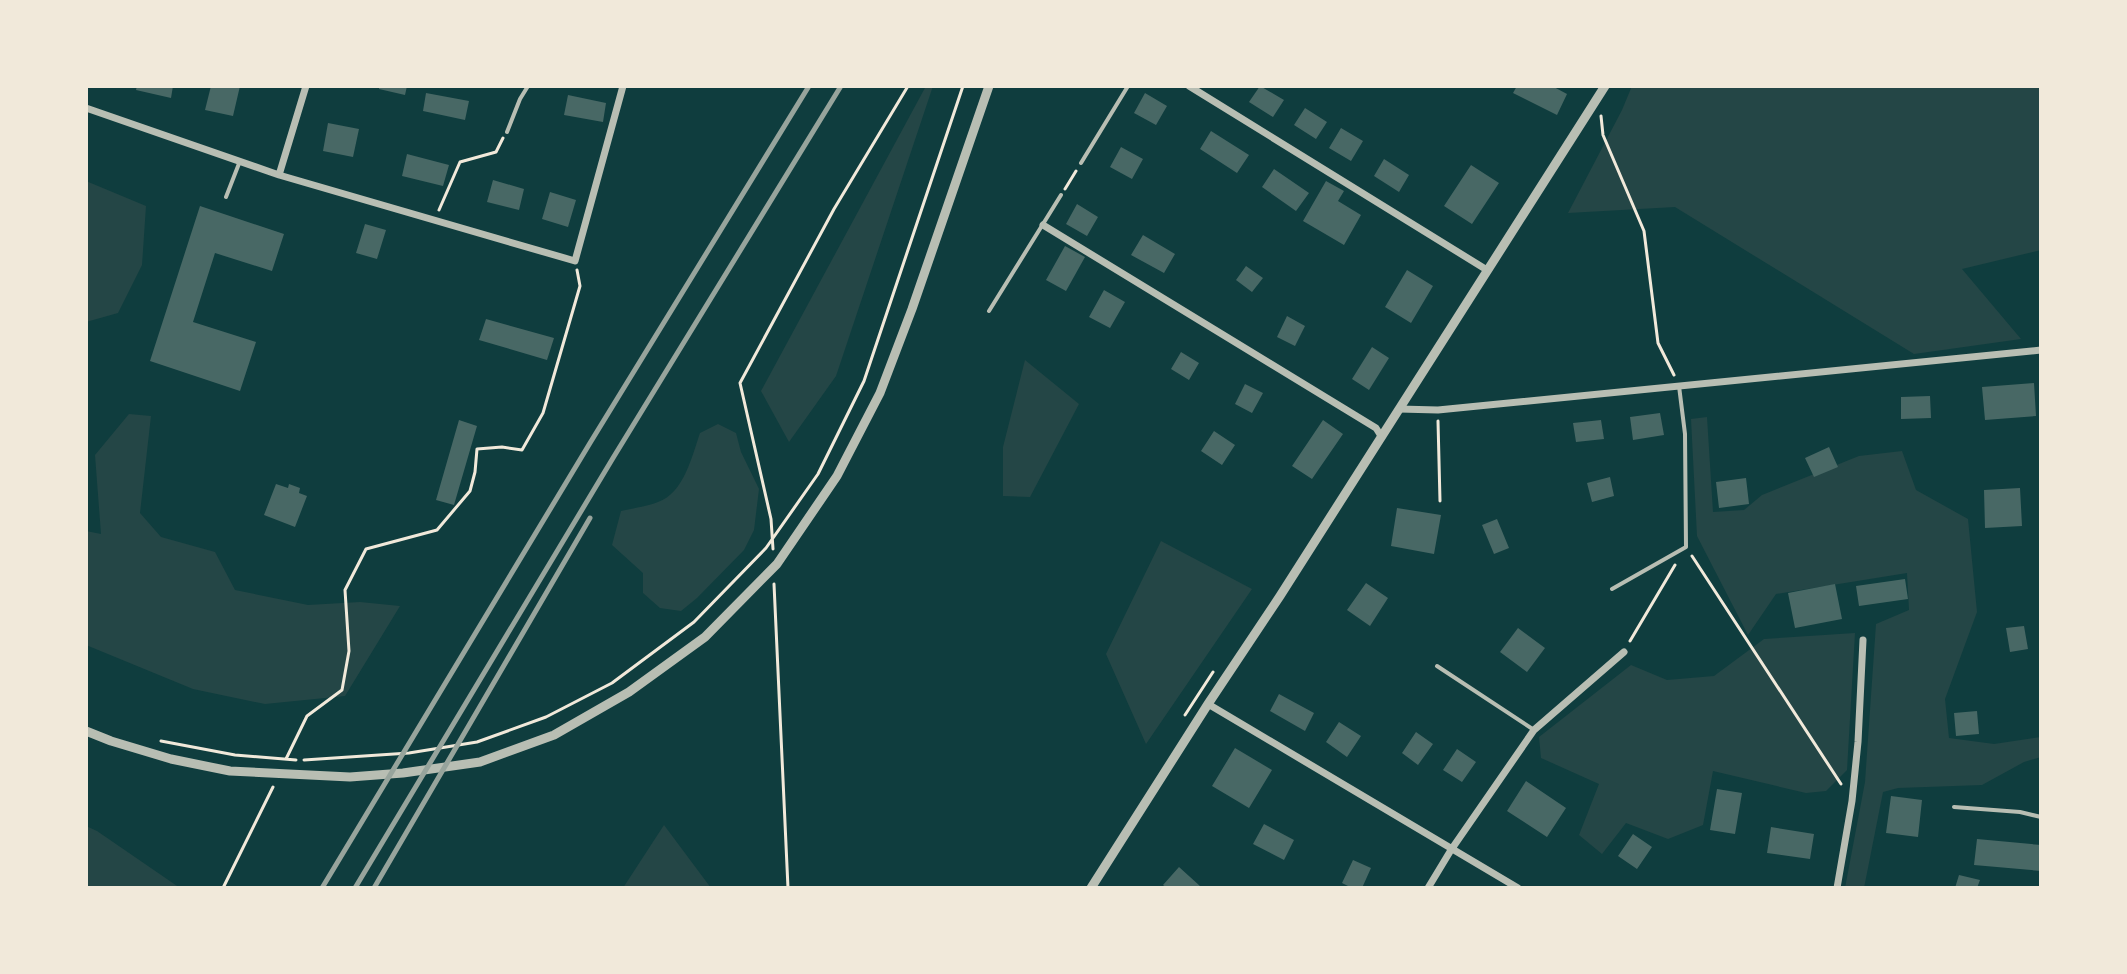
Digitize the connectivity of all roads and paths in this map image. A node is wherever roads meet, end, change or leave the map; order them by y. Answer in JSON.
{"nodes":[{"id":1,"x":306,"y":86,"type":"edge"},
{"id":2,"x":528,"y":86,"type":"edge"},
{"id":3,"x":623,"y":86,"type":"edge"},
{"id":4,"x":908,"y":86,"type":"edge"},
{"id":5,"x":963,"y":86,"type":"edge"},
{"id":6,"x":989,"y":86,"type":"edge"},
{"id":7,"x":1128,"y":86,"type":"edge"},
{"id":8,"x":1189,"y":86,"type":"edge"},
{"id":9,"x":1605,"y":86,"type":"edge"},
{"id":10,"x":1598,"y":97,"type":"junction"},
{"id":11,"x":86,"y":108,"type":"edge"},
{"id":12,"x":507,"y":132,"type":"joint"},
{"id":13,"x":240,"y":161,"type":"junction"},
{"id":14,"x":1081,"y":163,"type":"joint"},
{"id":15,"x":279,"y":175,"type":"junction"},
{"id":16,"x":1061,"y":195,"type":"joint"},
{"id":17,"x":226,"y":197,"type":"dead end"},
{"id":18,"x":435,"y":220,"type":"junction"},
{"id":19,"x":1043,"y":225,"type":"junction"},
{"id":20,"x":575,"y":261,"type":"junction"},
{"id":21,"x":1487,"y":270,"type":"junction"},
{"id":22,"x":989,"y":311,"type":"dead end"},
{"id":23,"x":2041,"y":350,"type":"edge"},
{"id":24,"x":1679,"y":386,"type":"junction"},
{"id":25,"x":1399,"y":409,"type":"junction"},
{"id":26,"x":1438,"y":410,"type":"junction"},
{"id":27,"x":1381,"y":436,"type":"junction"},
{"id":28,"x":1440,"y":501,"type":"dead end"},
{"id":29,"x":1686,"y":547,"type":"junction"},
{"id":30,"x":773,"y":549,"type":"dead end"},
{"id":31,"x":774,"y":580,"type":"dead end"},
{"id":32,"x":1612,"y":589,"type":"dead end"},
{"id":33,"x":1863,"y":640,"type":"dead end"},
{"id":34,"x":1624,"y":652,"type":"joint"},
{"id":35,"x":1437,"y":666,"type":"dead end"},
{"id":36,"x":1208,"y":704,"type":"junction"},
{"id":37,"x":1534,"y":730,"type":"junction"},
{"id":38,"x":86,"y":731,"type":"edge"},
{"id":39,"x":160,"y":741,"type":"dead end"},
{"id":40,"x":281,"y":769,"type":"dead end"},
{"id":41,"x":275,"y":783,"type":"dead end"},
{"id":42,"x":1852,"y":801,"type":"junction"},
{"id":43,"x":1954,"y":807,"type":"dead end"},
{"id":44,"x":2041,"y":817,"type":"edge"},
{"id":45,"x":1451,"y":850,"type":"junction"},
{"id":46,"x":223,"y":888,"type":"edge"},
{"id":47,"x":788,"y":888,"type":"edge"},
{"id":48,"x":1091,"y":888,"type":"edge"},
{"id":49,"x":1428,"y":888,"type":"edge"},
{"id":50,"x":1518,"y":888,"type":"edge"},
{"id":51,"x":1837,"y":888,"type":"edge"}],
"edges":[{"from":1,"to":15,"type":"street"},
{"from":2,"to":12,"type":"lane"},
{"from":3,"to":20,"type":"street"},
{"from":4,"to":30,"type":"path"},
{"from":5,"to":39,"type":"path"},
{"from":6,"to":38,"type":"street"},
{"from":7,"to":14,"type":"lane"},
{"from":8,"to":21,"type":"street"},
{"from":9,"to":10,"type":"street"},
{"from":10,"to":21,"type":"street"},
{"from":10,"to":24,"type":"path"},
{"from":11,"to":13,"type":"street"},
{"from":12,"to":18,"type":"path"},
{"from":13,"to":15,"type":"street"},
{"from":13,"to":17,"type":"lane"},
{"from":14,"to":16,"type":"path"},
{"from":15,"to":18,"type":"street"},
{"from":16,"to":19,"type":"lane"},
{"from":18,"to":20,"type":"street"},
{"from":19,"to":22,"type":"lane"},
{"from":19,"to":27,"type":"street"},
{"from":20,"to":40,"type":"path"},
{"from":21,"to":25,"type":"street"},
{"from":23,"to":24,"type":"street"},
{"from":24,"to":26,"type":"street"},
{"from":24,"to":29,"type":"lane"},
{"from":25,"to":26,"type":"street"},
{"from":25,"to":27,"type":"street"},
{"from":26,"to":28,"type":"path"},
{"from":27,"to":36,"type":"street"},
{"from":29,"to":32,"type":"lane"},
{"from":29,"to":34,"type":"path"},
{"from":29,"to":42,"type":"path"},
{"from":31,"to":47,"type":"path"},
{"from":33,"to":42,"type":"street"},
{"from":34,"to":37,"type":"street"},
{"from":35,"to":37,"type":"lane"},
{"from":36,"to":45,"type":"street"},
{"from":36,"to":48,"type":"street"},
{"from":37,"to":45,"type":"street"},
{"from":41,"to":46,"type":"path"},
{"from":42,"to":51,"type":"street"},
{"from":43,"to":44,"type":"lane"},
{"from":45,"to":49,"type":"street"},
{"from":45,"to":50,"type":"street"}]}
